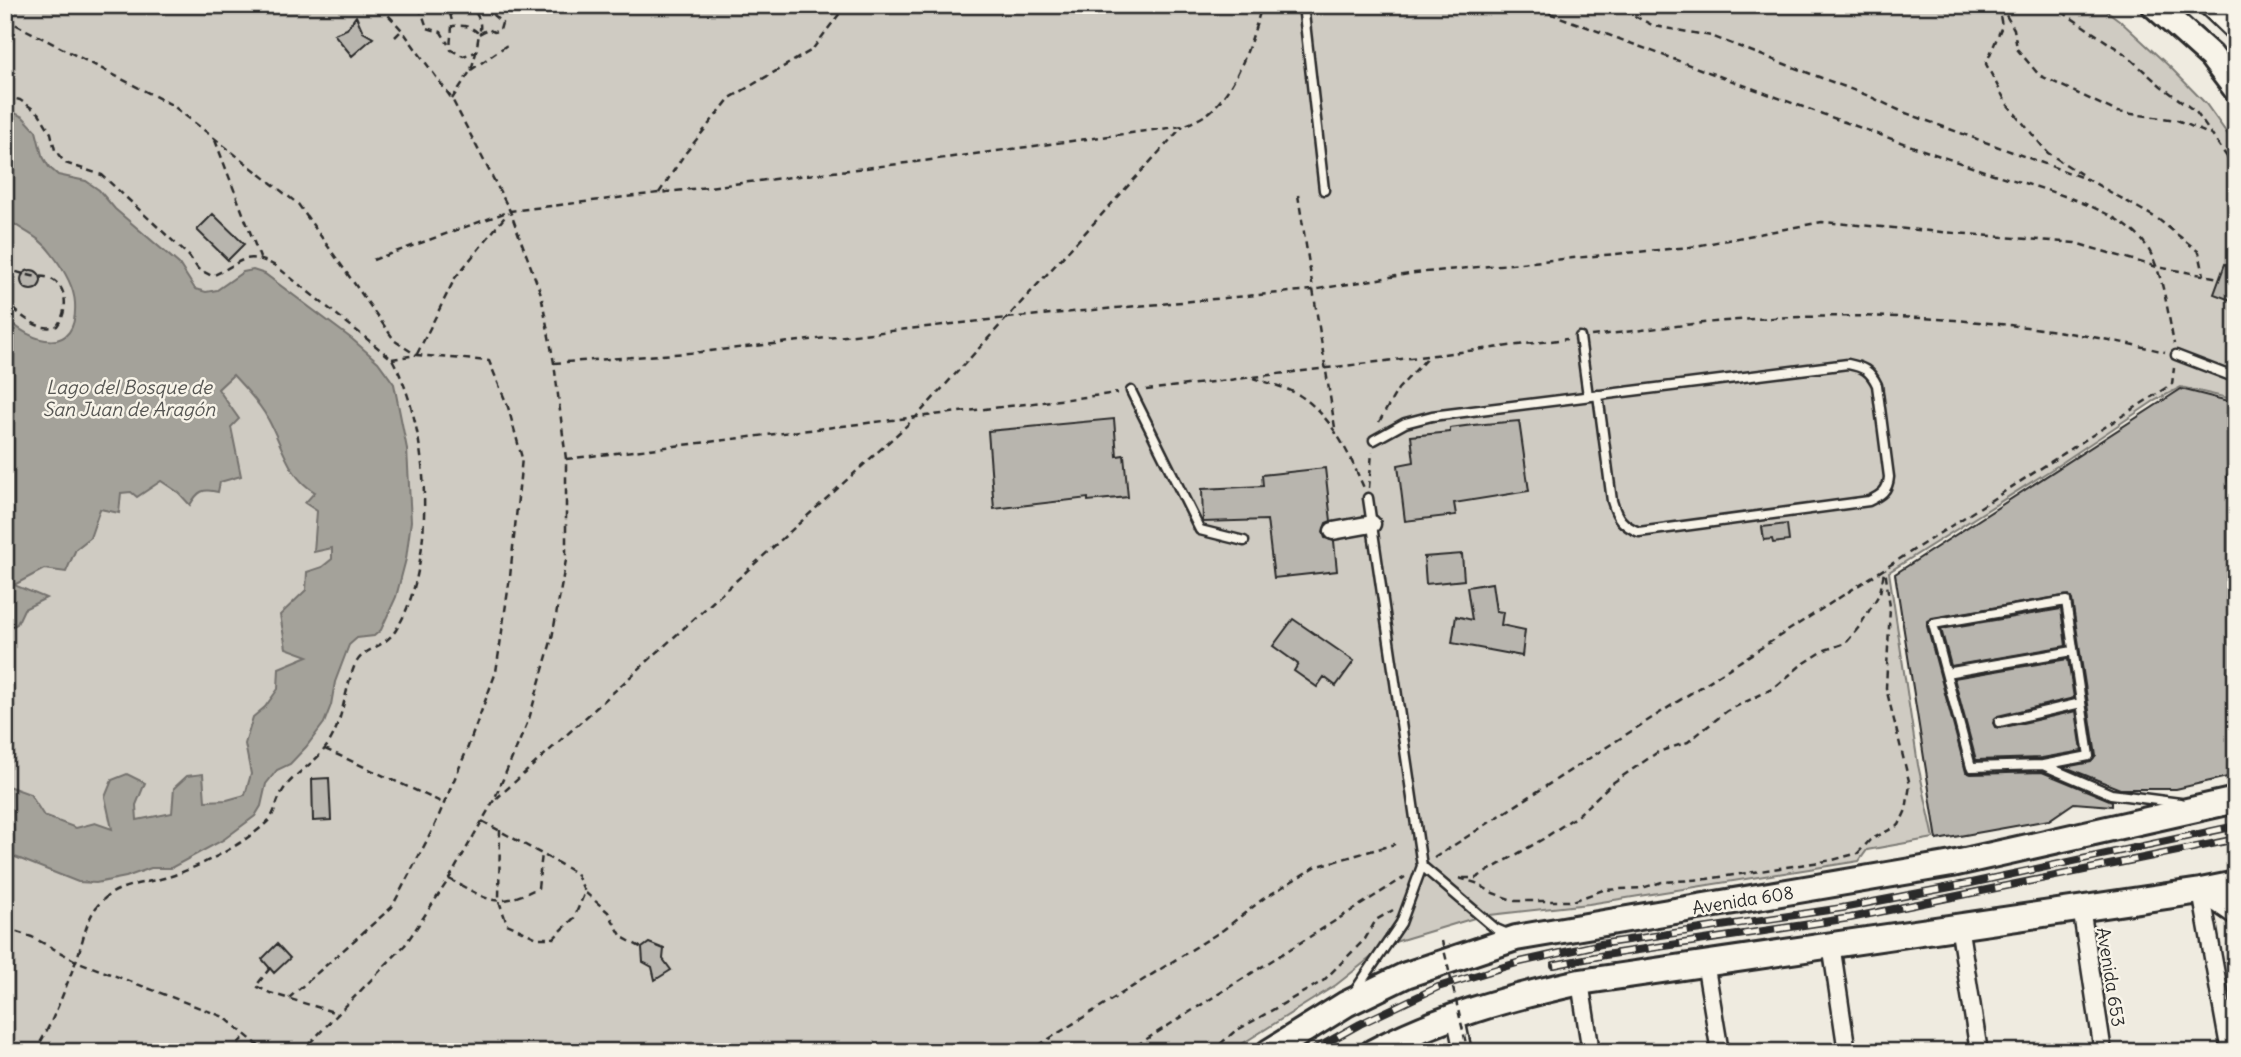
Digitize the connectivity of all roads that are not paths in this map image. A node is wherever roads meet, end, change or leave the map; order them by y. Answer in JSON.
{"nodes":[{"id":1,"x":1303,"y":5,"type":"edge"},
{"id":2,"x":2154,"y":5,"type":"edge"},
{"id":3,"x":2212,"y":5,"type":"edge"},
{"id":4,"x":2236,"y":28,"type":"edge"},
{"id":5,"x":2236,"y":89,"type":"edge"},
{"id":6,"x":1324,"y":190,"type":"dead end"},
{"id":7,"x":1580,"y":337,"type":"road end"},
{"id":8,"x":2176,"y":355,"type":"road end"},
{"id":9,"x":2236,"y":378,"type":"edge"},
{"id":10,"x":1131,"y":391,"type":"road end"},
{"id":11,"x":1598,"y":395,"type":"junction"},
{"id":12,"x":1588,"y":396,"type":"junction"},
{"id":13,"x":1374,"y":440,"type":"dead end"},
{"id":14,"x":2234,"y":475,"type":"dead end"},
{"id":15,"x":2236,"y":487,"type":"edge"},
{"id":16,"x":1368,"y":498,"type":"road end"},
{"id":17,"x":1372,"y":524,"type":"junction"},
{"id":18,"x":1333,"y":531,"type":"dead end"},
{"id":19,"x":1244,"y":541,"type":"dead end"},
{"id":20,"x":2073,"y":650,"type":"junction"},
{"id":21,"x":1946,"y":673,"type":"junction"},
{"id":22,"x":2081,"y":703,"type":"junction"},
{"id":23,"x":1999,"y":722,"type":"dead end"},
{"id":24,"x":2043,"y":765,"type":"junction"},
{"id":25,"x":2236,"y":800,"type":"edge"},
{"id":26,"x":2207,"y":807,"type":"junction"},
{"id":27,"x":1422,"y":866,"type":"junction"},
{"id":28,"x":2236,"y":884,"type":"edge"},
{"id":29,"x":2201,"y":891,"type":"junction"},
{"id":30,"x":2081,"y":907,"type":"junction"},
{"id":31,"x":2236,"y":915,"type":"edge"},
{"id":32,"x":1959,"y":925,"type":"junction"},
{"id":33,"x":1516,"y":938,"type":"junction"},
{"id":34,"x":1832,"y":943,"type":"junction"},
{"id":35,"x":1705,"y":962,"type":"junction"},
{"id":36,"x":1580,"y":982,"type":"junction"},
{"id":37,"x":1346,"y":1004,"type":"junction"},
{"id":38,"x":1455,"y":1015,"type":"junction"},
{"id":39,"x":1269,"y":1052,"type":"edge"},
{"id":40,"x":1373,"y":1052,"type":"edge"},
{"id":41,"x":1465,"y":1052,"type":"edge"},
{"id":42,"x":1591,"y":1052,"type":"edge"},
{"id":43,"x":1720,"y":1052,"type":"edge"},
{"id":44,"x":1847,"y":1052,"type":"edge"},
{"id":45,"x":1979,"y":1052,"type":"edge"},
{"id":46,"x":2103,"y":1052,"type":"edge"},
{"id":47,"x":2230,"y":1052,"type":"edge"}],
"edges":[{"from":1,"to":6,"type":"lane"},
{"from":2,"to":5,"type":"main road"},
{"from":3,"to":4,"type":"main road"},
{"from":7,"to":12,"type":"lane"},
{"from":8,"to":9,"type":"lane"},
{"from":10,"to":19,"type":"lane"},
{"from":11,"to":11,"type":"lane"},
{"from":11,"to":12,"type":"lane"},
{"from":12,"to":13,"type":"lane"},
{"from":14,"to":15,"type":"lane"},
{"from":16,"to":17,"type":"lane"},
{"from":17,"to":18,"type":"street"},
{"from":17,"to":27,"type":"lane"},
{"from":20,"to":21,"type":"lane"},
{"from":20,"to":21,"type":"lane"},
{"from":20,"to":22,"type":"lane"},
{"from":21,"to":24,"type":"lane"},
{"from":22,"to":23,"type":"lane"},
{"from":22,"to":24,"type":"lane"},
{"from":24,"to":26,"type":"lane"},
{"from":25,"to":26,"type":"main road","name":"Avenida 608"},
{"from":26,"to":33,"type":"main road","name":"Avenida 608"},
{"from":27,"to":33,"type":"lane"},
{"from":27,"to":37,"type":"lane"},
{"from":28,"to":29,"type":"main road"},
{"from":29,"to":30,"type":"main road"},
{"from":29,"to":31,"type":"street"},
{"from":29,"to":47,"type":"street"},
{"from":30,"to":32,"type":"main road"},
{"from":30,"to":46,"type":"street","name":"Avenida 653"},
{"from":32,"to":34,"type":"main road"},
{"from":32,"to":45,"type":"street"},
{"from":33,"to":37,"type":"main road","name":"Avenida 608"},
{"from":34,"to":35,"type":"main road"},
{"from":34,"to":44,"type":"street"},
{"from":35,"to":36,"type":"main road"},
{"from":35,"to":43,"type":"street"},
{"from":36,"to":38,"type":"main road"},
{"from":36,"to":42,"type":"street"},
{"from":37,"to":39,"type":"main road","name":"Avenida 608"},
{"from":38,"to":40,"type":"main road"},
{"from":38,"to":41,"type":"street"}]}
